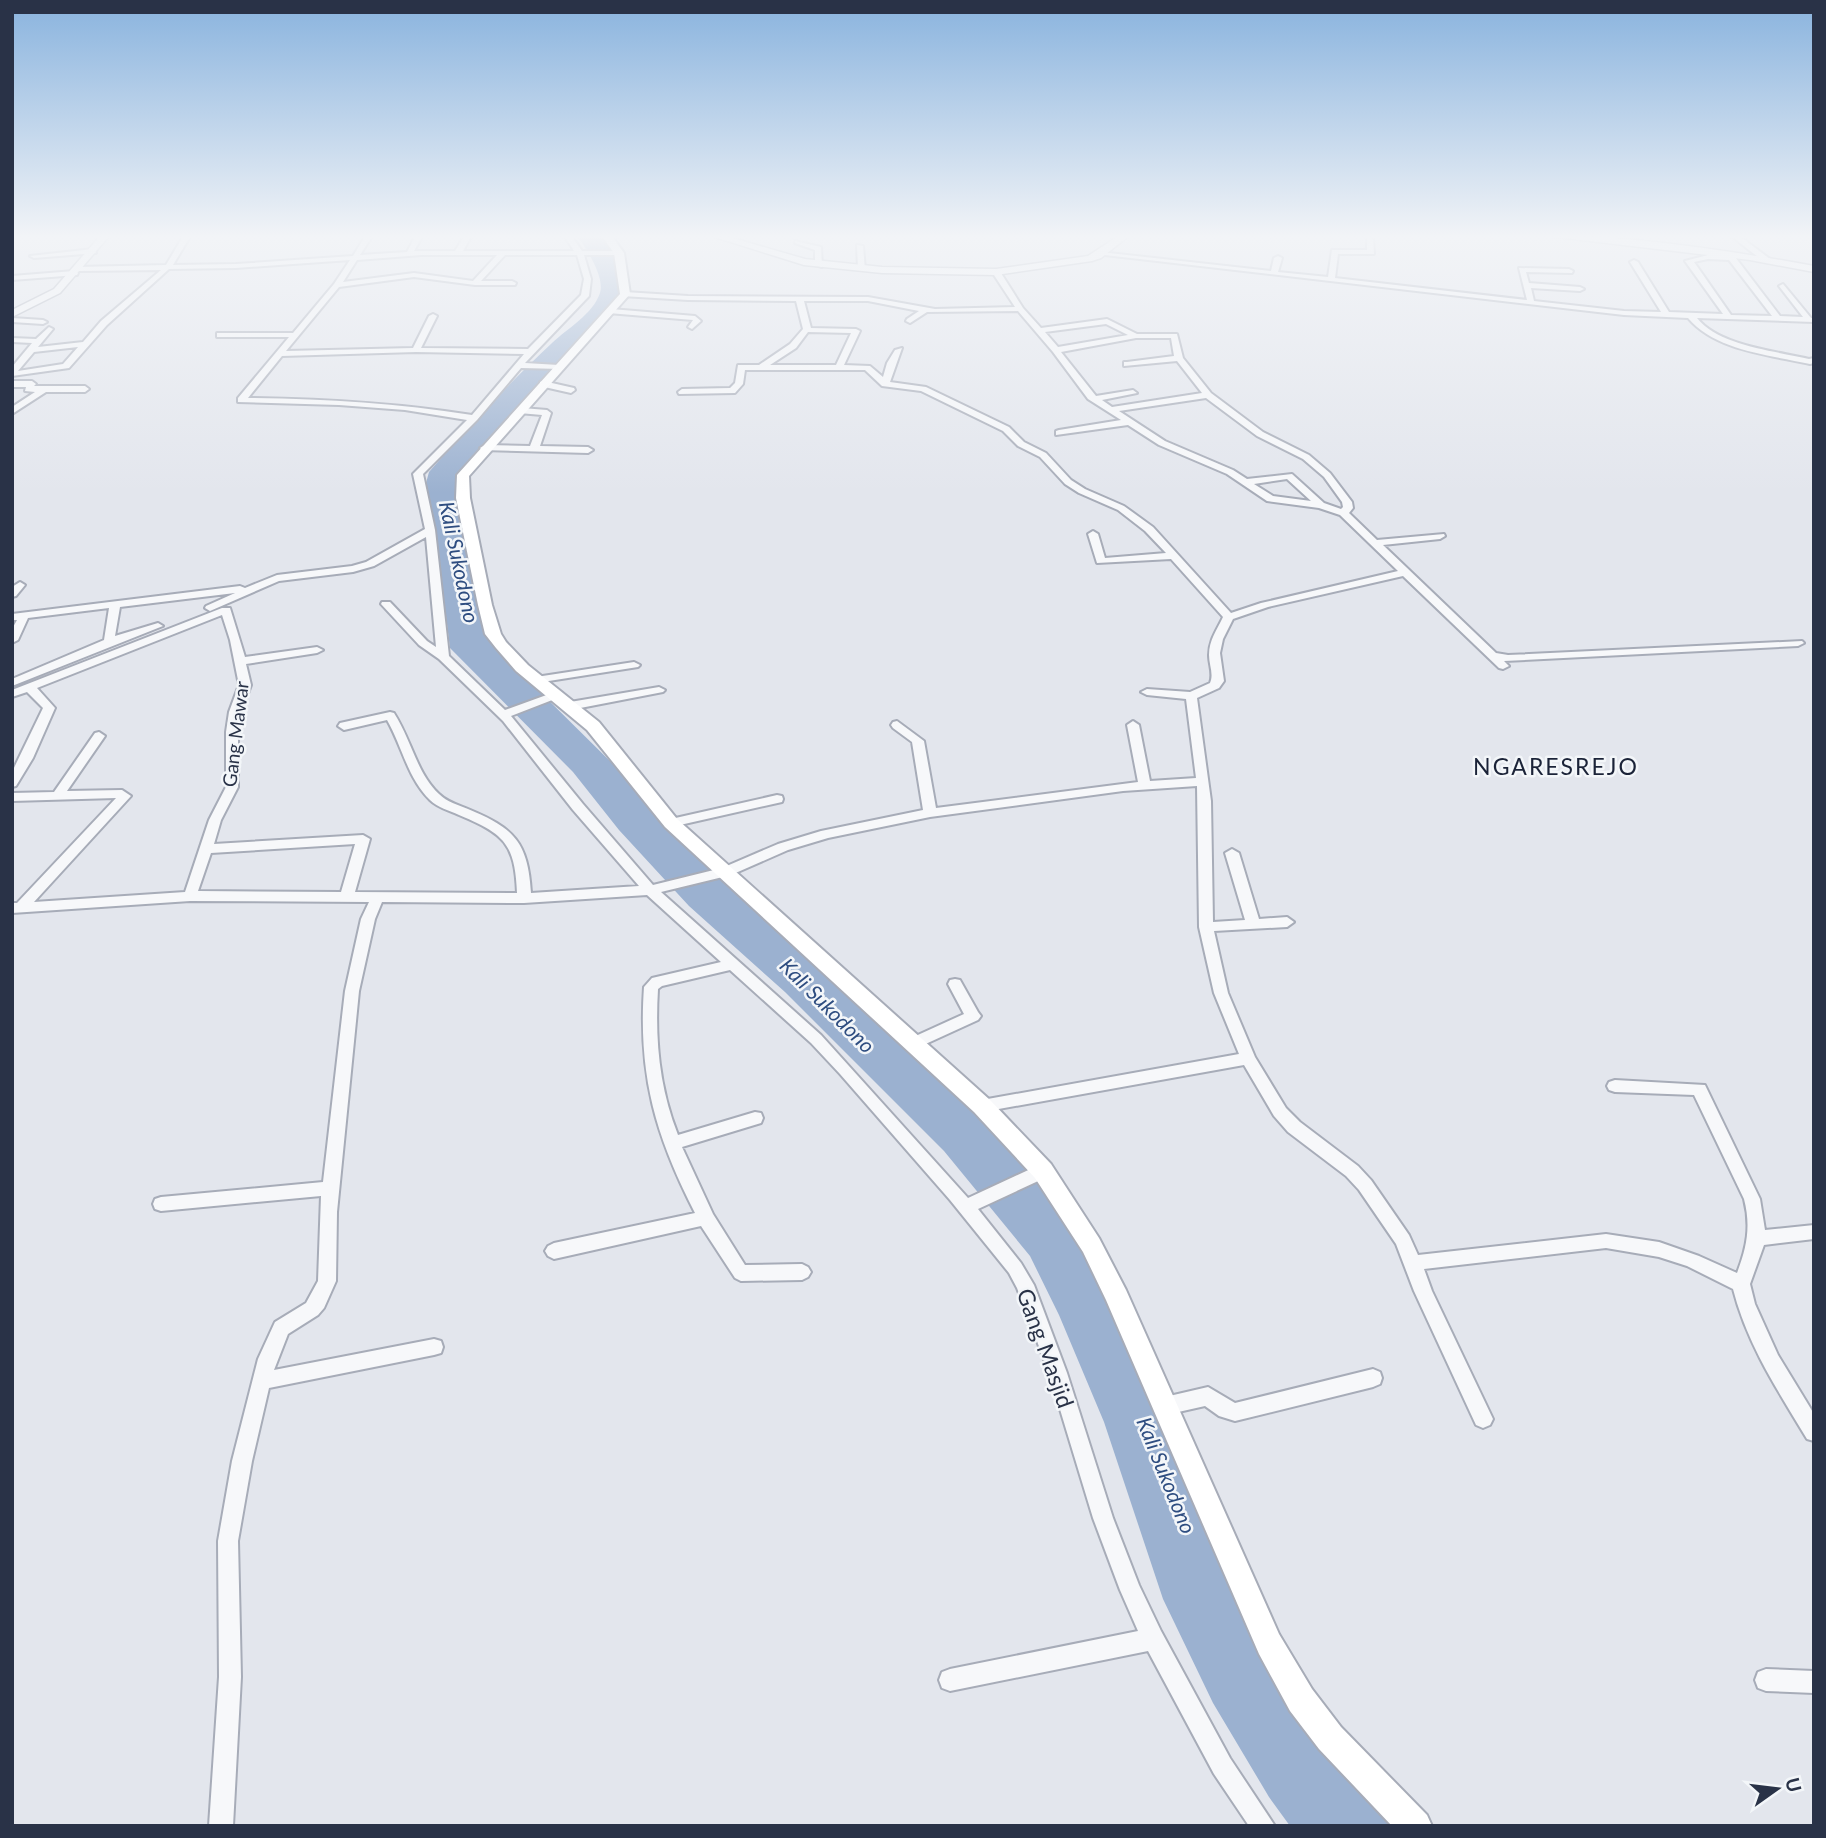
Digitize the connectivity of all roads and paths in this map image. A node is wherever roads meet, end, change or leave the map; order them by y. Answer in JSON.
{"nodes":[{"id":1,"x":17,"y":321,"type":"edge"},
{"id":2,"x":107,"y":321,"type":"edge"},
{"id":3,"x":307,"y":321,"type":"edge"},
{"id":4,"x":431,"y":321,"type":"edge"},
{"id":5,"x":562,"y":321,"type":"edge"},
{"id":6,"x":601,"y":321,"type":"edge"},
{"id":7,"x":697,"y":321,"type":"edge"},
{"id":8,"x":804,"y":321,"type":"edge"},
{"id":9,"x":1030,"y":321,"type":"edge"},
{"id":10,"x":1693,"y":321,"type":"edge"},
{"id":11,"x":692,"y":327,"type":"dead end"},
{"id":12,"x":806,"y":330,"type":"junction"},
{"id":13,"x":1038,"y":331,"type":"junction"},
{"id":14,"x":220,"y":335,"type":"dead end"},
{"id":15,"x":295,"y":335,"type":"junction"},
{"id":16,"x":1136,"y":336,"type":"junction"},
{"id":17,"x":13,"y":341,"type":"edge"},
{"id":18,"x":37,"y":341,"type":"junction"},
{"id":19,"x":86,"y":344,"type":"junction"},
{"id":20,"x":30,"y":350,"type":"junction"},
{"id":21,"x":416,"y":350,"type":"junction"},
{"id":22,"x":899,"y":350,"type":"dead end"},
{"id":23,"x":1056,"y":350,"type":"junction"},
{"id":24,"x":531,"y":352,"type":"junction"},
{"id":25,"x":280,"y":355,"type":"junction"},
{"id":26,"x":1180,"y":358,"type":"junction"},
{"id":27,"x":1814,"y":360,"type":"edge"},
{"id":28,"x":1128,"y":363,"type":"dead end"},
{"id":29,"x":523,"y":365,"type":"junction"},
{"id":30,"x":557,"y":366,"type":"junction"},
{"id":31,"x":761,"y":367,"type":"junction"},
{"id":32,"x":839,"y":367,"type":"junction"},
{"id":33,"x":12,"y":373,"type":"edge"},
{"id":34,"x":12,"y":384,"type":"edge"},
{"id":35,"x":543,"y":384,"type":"junction"},
{"id":36,"x":885,"y":384,"type":"junction"},
{"id":37,"x":44,"y":389,"type":"junction"},
{"id":38,"x":85,"y":389,"type":"dead end"},
{"id":39,"x":571,"y":390,"type":"dead end"},
{"id":40,"x":682,"y":391,"type":"dead end"},
{"id":41,"x":1133,"y":393,"type":"dead end"},
{"id":42,"x":1208,"y":395,"type":"junction"},
{"id":43,"x":1095,"y":399,"type":"junction"},
{"id":44,"x":1110,"y":410,"type":"junction"},
{"id":45,"x":12,"y":411,"type":"edge"},
{"id":46,"x":522,"y":411,"type":"junction"},
{"id":47,"x":474,"y":418,"type":"junction"},
{"id":48,"x":1128,"y":422,"type":"junction"},
{"id":49,"x":1059,"y":433,"type":"dead end"},
{"id":50,"x":485,"y":448,"type":"junction"},
{"id":51,"x":534,"y":449,"type":"junction"},
{"id":52,"x":588,"y":450,"type":"dead end"},
{"id":53,"x":1245,"y":482,"type":"junction"},
{"id":54,"x":1321,"y":505,"type":"junction"},
{"id":55,"x":1343,"y":513,"type":"junction"},
{"id":56,"x":1093,"y":534,"type":"dead end"},
{"id":57,"x":430,"y":535,"type":"junction"},
{"id":58,"x":1440,"y":536,"type":"dead end"},
{"id":59,"x":1376,"y":543,"type":"junction"},
{"id":60,"x":1171,"y":556,"type":"junction"},
{"id":61,"x":1406,"y":572,"type":"junction"},
{"id":62,"x":251,"y":588,"type":"junction"},
{"id":63,"x":115,"y":603,"type":"junction"},
{"id":64,"x":386,"y":604,"type":"dead end"},
{"id":65,"x":18,"y":617,"type":"edge"},
{"id":66,"x":1229,"y":617,"type":"junction"},
{"id":67,"x":12,"y":640,"type":"edge"},
{"id":68,"x":110,"y":642,"type":"junction"},
{"id":69,"x":1798,"y":643,"type":"dead end"},
{"id":70,"x":317,"y":650,"type":"dead end"},
{"id":71,"x":443,"y":657,"type":"junction"},
{"id":72,"x":241,"y":661,"type":"junction"},
{"id":73,"x":634,"y":665,"type":"dead end"},
{"id":74,"x":536,"y":680,"type":"junction"},
{"id":75,"x":12,"y":683,"type":"edge"},
{"id":76,"x":30,"y":688,"type":"junction"},
{"id":77,"x":659,"y":690,"type":"dead end"},
{"id":78,"x":1147,"y":692,"type":"dead end"},
{"id":79,"x":12,"y":694,"type":"edge"},
{"id":80,"x":1191,"y":696,"type":"junction"},
{"id":81,"x":559,"y":700,"type":"junction"},
{"id":82,"x":505,"y":713,"type":"junction"},
{"id":83,"x":897,"y":725,"type":"dead end"},
{"id":84,"x":1133,"y":725,"type":"dead end"},
{"id":85,"x":344,"y":726,"type":"dead end"},
{"id":86,"x":99,"y":736,"type":"dead end"},
{"id":87,"x":1201,"y":782,"type":"junction"},
{"id":88,"x":12,"y":783,"type":"edge"},
{"id":89,"x":1145,"y":786,"type":"junction"},
{"id":90,"x":60,"y":794,"type":"junction"},
{"id":91,"x":12,"y":797,"type":"edge"},
{"id":92,"x":777,"y":799,"type":"dead end"},
{"id":93,"x":930,"y":813,"type":"junction"},
{"id":94,"x":671,"y":823,"type":"junction"},
{"id":95,"x":206,"y":849,"type":"junction"},
{"id":96,"x":1232,"y":853,"type":"dead end"},
{"id":97,"x":723,"y":872,"type":"junction"},
{"id":98,"x":655,"y":889,"type":"junction"},
{"id":99,"x":190,"y":895,"type":"junction"},
{"id":100,"x":347,"y":896,"type":"junction"},
{"id":101,"x":378,"y":896,"type":"junction"},
{"id":102,"x":524,"y":898,"type":"junction"},
{"id":103,"x":17,"y":908,"type":"edge"},
{"id":104,"x":1287,"y":922,"type":"dead end"},
{"id":105,"x":1252,"y":923,"type":"junction"},
{"id":106,"x":1206,"y":927,"type":"junction"},
{"id":107,"x":735,"y":964,"type":"junction"},
{"id":108,"x":955,"y":984,"type":"dead end"},
{"id":109,"x":914,"y":1043,"type":"junction"},
{"id":110,"x":1248,"y":1058,"type":"junction"},
{"id":111,"x":1615,"y":1086,"type":"dead end"},
{"id":112,"x":982,"y":1106,"type":"junction"},
{"id":113,"x":755,"y":1118,"type":"dead end"},
{"id":114,"x":674,"y":1143,"type":"junction"},
{"id":115,"x":1041,"y":1172,"type":"junction"},
{"id":116,"x":331,"y":1188,"type":"junction"},
{"id":117,"x":161,"y":1204,"type":"dead end"},
{"id":118,"x":972,"y":1204,"type":"junction"},
{"id":119,"x":705,"y":1218,"type":"junction"},
{"id":120,"x":1814,"y":1232,"type":"edge"},
{"id":121,"x":1759,"y":1238,"type":"junction"},
{"id":122,"x":554,"y":1251,"type":"dead end"},
{"id":123,"x":1413,"y":1263,"type":"junction"},
{"id":124,"x":802,"y":1272,"type":"dead end"},
{"id":125,"x":1741,"y":1284,"type":"junction"},
{"id":126,"x":434,"y":1347,"type":"dead end"},
{"id":127,"x":1373,"y":1378,"type":"dead end"},
{"id":128,"x":261,"y":1381,"type":"junction"},
{"id":129,"x":1164,"y":1406,"type":"junction"},
{"id":130,"x":1483,"y":1419,"type":"dead end"},
{"id":131,"x":1814,"y":1432,"type":"edge"},
{"id":132,"x":1153,"y":1639,"type":"junction"},
{"id":133,"x":950,"y":1680,"type":"dead end"},
{"id":134,"x":1766,"y":1680,"type":"dead end"},
{"id":135,"x":1814,"y":1682,"type":"edge"},
{"id":136,"x":221,"y":1826,"type":"edge"},
{"id":137,"x":1263,"y":1826,"type":"edge"},
{"id":138,"x":1416,"y":1826,"type":"edge"}],
"edges":[{"from":1,"to":18,"type":"street"},
{"from":2,"to":19,"type":"street"},
{"from":3,"to":15,"type":"street"},
{"from":4,"to":21,"type":"street"},
{"from":5,"to":24,"type":"street"},
{"from":6,"to":30,"type":"main road"},
{"from":7,"to":11,"type":"street"},
{"from":8,"to":12,"type":"street"},
{"from":9,"to":13,"type":"street"},
{"from":10,"to":27,"type":"street"},
{"from":12,"to":31,"type":"street"},
{"from":12,"to":32,"type":"street"},
{"from":13,"to":16,"type":"street"},
{"from":13,"to":23,"type":"street"},
{"from":14,"to":15,"type":"street"},
{"from":15,"to":25,"type":"street"},
{"from":16,"to":23,"type":"street"},
{"from":16,"to":26,"type":"street"},
{"from":17,"to":18,"type":"street"},
{"from":18,"to":20,"type":"street"},
{"from":19,"to":20,"type":"street"},
{"from":19,"to":33,"type":"street"},
{"from":20,"to":33,"type":"street"},
{"from":21,"to":24,"type":"street"},
{"from":21,"to":25,"type":"street"},
{"from":22,"to":36,"type":"street"},
{"from":23,"to":43,"type":"street"},
{"from":24,"to":29,"type":"street"},
{"from":25,"to":47,"type":"street"},
{"from":26,"to":28,"type":"street"},
{"from":26,"to":42,"type":"street"},
{"from":29,"to":30,"type":"street"},
{"from":29,"to":47,"type":"street"},
{"from":30,"to":35,"type":"main road"},
{"from":31,"to":32,"type":"street"},
{"from":31,"to":40,"type":"street"},
{"from":32,"to":36,"type":"street"},
{"from":34,"to":37,"type":"street"},
{"from":35,"to":39,"type":"street"},
{"from":35,"to":46,"type":"main road"},
{"from":36,"to":60,"type":"street"},
{"from":37,"to":38,"type":"street"},
{"from":37,"to":45,"type":"street"},
{"from":41,"to":43,"type":"street"},
{"from":42,"to":44,"type":"street"},
{"from":42,"to":55,"type":"street"},
{"from":43,"to":44,"type":"street"},
{"from":44,"to":48,"type":"street"},
{"from":46,"to":50,"type":"main road"},
{"from":46,"to":51,"type":"street"},
{"from":47,"to":57,"type":"street"},
{"from":48,"to":49,"type":"street"},
{"from":48,"to":53,"type":"street"},
{"from":50,"to":51,"type":"street"},
{"from":50,"to":74,"type":"main road"},
{"from":51,"to":52,"type":"street"},
{"from":53,"to":54,"type":"street"},
{"from":53,"to":54,"type":"street"},
{"from":54,"to":55,"type":"street"},
{"from":55,"to":59,"type":"street"},
{"from":56,"to":60,"type":"street"},
{"from":57,"to":62,"type":"street"},
{"from":57,"to":71,"type":"street"},
{"from":58,"to":59,"type":"street"},
{"from":59,"to":61,"type":"street"},
{"from":60,"to":66,"type":"street"},
{"from":61,"to":66,"type":"street"},
{"from":61,"to":69,"type":"street"},
{"from":62,"to":63,"type":"street"},
{"from":62,"to":68,"type":"street"},
{"from":63,"to":65,"type":"street"},
{"from":63,"to":68,"type":"street"},
{"from":64,"to":71,"type":"street","name":"Gang Masjid"},
{"from":65,"to":67,"type":"street"},
{"from":66,"to":80,"type":"street"},
{"from":68,"to":75,"type":"street"},
{"from":70,"to":72,"type":"street"},
{"from":71,"to":82,"type":"street","name":"Gang Masjid"},
{"from":72,"to":76,"type":"street","name":"Gang Mawar"},
{"from":72,"to":95,"type":"street","name":"Gang Mawar"},
{"from":73,"to":74,"type":"street"},
{"from":74,"to":81,"type":"main road"},
{"from":76,"to":79,"type":"street"},
{"from":76,"to":88,"type":"street"},
{"from":77,"to":81,"type":"street"},
{"from":78,"to":80,"type":"street"},
{"from":80,"to":87,"type":"street"},
{"from":81,"to":82,"type":"street"},
{"from":81,"to":94,"type":"main road"},
{"from":82,"to":98,"type":"street","name":"Gang Masjid"},
{"from":83,"to":93,"type":"street"},
{"from":84,"to":89,"type":"street"},
{"from":85,"to":102,"type":"street"},
{"from":86,"to":90,"type":"street"},
{"from":87,"to":89,"type":"street"},
{"from":87,"to":106,"type":"street"},
{"from":89,"to":93,"type":"street"},
{"from":90,"to":91,"type":"street"},
{"from":90,"to":103,"type":"street"},
{"from":92,"to":94,"type":"street"},
{"from":93,"to":97,"type":"street"},
{"from":94,"to":97,"type":"main road"},
{"from":95,"to":99,"type":"street","name":"Gang Mawar"},
{"from":95,"to":100,"type":"street"},
{"from":96,"to":105,"type":"street"},
{"from":97,"to":98,"type":"street"},
{"from":97,"to":109,"type":"main road"},
{"from":98,"to":102,"type":"street"},
{"from":98,"to":107,"type":"street","name":"Gang Masjid"},
{"from":99,"to":100,"type":"street"},
{"from":99,"to":103,"type":"street"},
{"from":100,"to":101,"type":"street"},
{"from":101,"to":102,"type":"street"},
{"from":101,"to":116,"type":"street"},
{"from":104,"to":105,"type":"street"},
{"from":105,"to":106,"type":"street"},
{"from":106,"to":110,"type":"street"},
{"from":107,"to":114,"type":"street"},
{"from":107,"to":118,"type":"street","name":"Gang Masjid"},
{"from":108,"to":109,"type":"street"},
{"from":109,"to":112,"type":"main road"},
{"from":110,"to":112,"type":"street"},
{"from":110,"to":123,"type":"street"},
{"from":111,"to":121,"type":"street"},
{"from":112,"to":115,"type":"main road"},
{"from":113,"to":114,"type":"street"},
{"from":114,"to":119,"type":"street"},
{"from":115,"to":118,"type":"street"},
{"from":115,"to":129,"type":"main road"},
{"from":116,"to":117,"type":"street"},
{"from":116,"to":128,"type":"street"},
{"from":118,"to":132,"type":"street","name":"Gang Masjid"},
{"from":119,"to":122,"type":"street"},
{"from":119,"to":124,"type":"street"},
{"from":120,"to":121,"type":"street"},
{"from":121,"to":125,"type":"street"},
{"from":123,"to":125,"type":"street"},
{"from":123,"to":130,"type":"street"},
{"from":125,"to":131,"type":"street"},
{"from":126,"to":128,"type":"street"},
{"from":127,"to":129,"type":"street"},
{"from":128,"to":136,"type":"street"},
{"from":129,"to":138,"type":"main road"},
{"from":132,"to":133,"type":"street"},
{"from":132,"to":137,"type":"street","name":"Gang Masjid"},
{"from":134,"to":135,"type":"street"}]}
